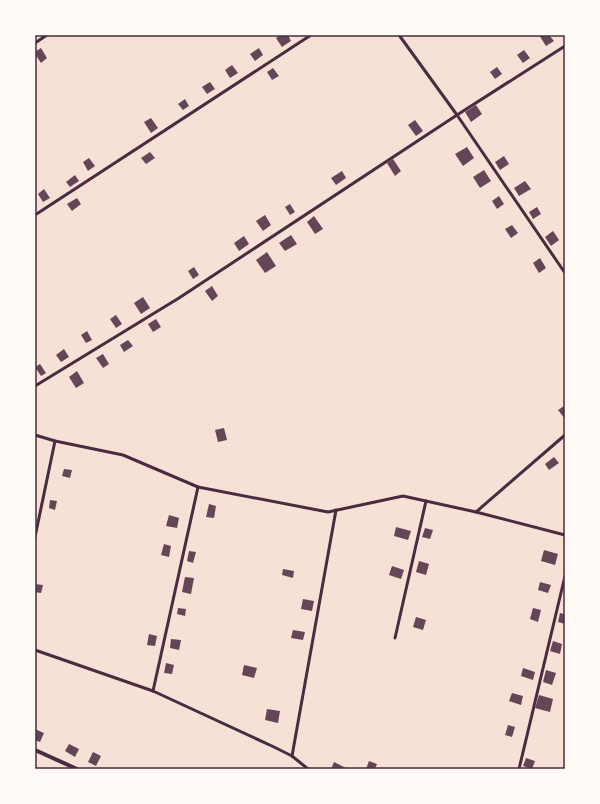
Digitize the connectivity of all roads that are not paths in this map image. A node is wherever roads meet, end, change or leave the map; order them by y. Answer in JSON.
{"nodes":[{"id":1,"x":47,"y":35,"type":"edge"},
{"id":2,"x":311,"y":35,"type":"edge"},
{"id":3,"x":399,"y":35,"type":"edge"},
{"id":4,"x":35,"y":42,"type":"edge"},
{"id":5,"x":565,"y":46,"type":"edge"},
{"id":6,"x":457,"y":115,"type":"junction"},
{"id":7,"x":35,"y":215,"type":"edge"},
{"id":8,"x":565,"y":273,"type":"edge"},
{"id":9,"x":35,"y":386,"type":"edge"},
{"id":10,"x":35,"y":435,"type":"edge"},
{"id":11,"x":565,"y":435,"type":"edge"},
{"id":12,"x":55,"y":441,"type":"junction"},
{"id":13,"x":198,"y":487,"type":"junction"},
{"id":14,"x":426,"y":501,"type":"junction"},
{"id":15,"x":336,"y":510,"type":"junction"},
{"id":16,"x":476,"y":512,"type":"junction"},
{"id":17,"x":565,"y":535,"type":"edge"},
{"id":18,"x":35,"y":537,"type":"edge"},
{"id":19,"x":565,"y":576,"type":"edge"},
{"id":20,"x":395,"y":638,"type":"dead end"},
{"id":21,"x":35,"y":650,"type":"edge"},
{"id":22,"x":153,"y":691,"type":"junction"},
{"id":23,"x":35,"y":750,"type":"edge"},
{"id":24,"x":292,"y":756,"type":"junction"},
{"id":25,"x":77,"y":769,"type":"edge"},
{"id":26,"x":308,"y":769,"type":"edge"},
{"id":27,"x":519,"y":769,"type":"edge"}],
"edges":[{"from":1,"to":4,"type":"lane"},
{"from":2,"to":7,"type":"lane"},
{"from":3,"to":6,"type":"lane"},
{"from":5,"to":6,"type":"lane"},
{"from":6,"to":8,"type":"lane"},
{"from":6,"to":9,"type":"lane"},
{"from":10,"to":12,"type":"lane"},
{"from":11,"to":16,"type":"lane"},
{"from":12,"to":13,"type":"lane"},
{"from":12,"to":18,"type":"lane"},
{"from":13,"to":15,"type":"lane"},
{"from":13,"to":22,"type":"lane"},
{"from":14,"to":15,"type":"lane"},
{"from":14,"to":16,"type":"lane"},
{"from":14,"to":20,"type":"lane"},
{"from":15,"to":24,"type":"lane"},
{"from":16,"to":17,"type":"lane"},
{"from":19,"to":27,"type":"lane"},
{"from":21,"to":22,"type":"lane"},
{"from":22,"to":24,"type":"lane"},
{"from":23,"to":25,"type":"street"},
{"from":24,"to":26,"type":"lane"}]}
